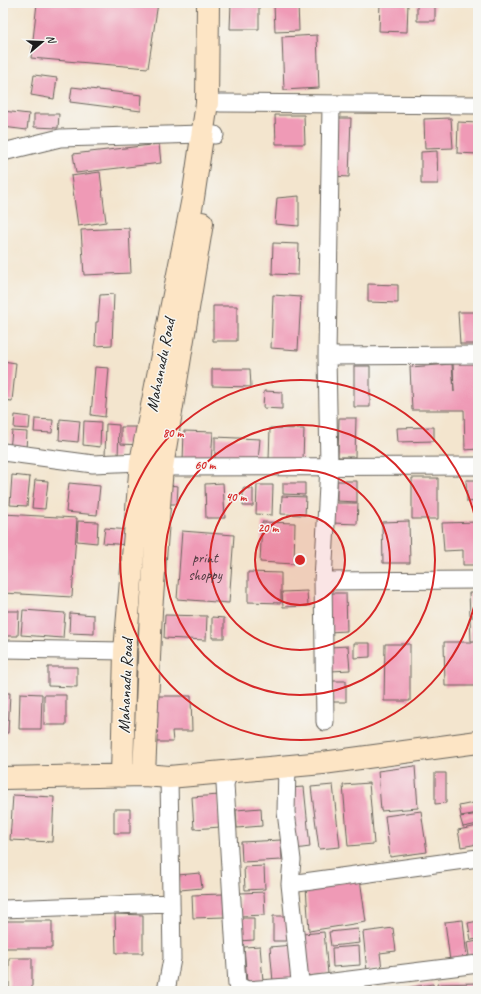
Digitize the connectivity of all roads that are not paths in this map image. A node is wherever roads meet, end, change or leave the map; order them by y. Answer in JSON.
{"nodes":[{"id":1,"x":208,"y":3,"type":"edge"},
{"id":2,"x":222,"y":3,"type":"edge"},
{"id":3,"x":220,"y":103,"type":"junction"},
{"id":4,"x":331,"y":105,"type":"junction"},
{"id":5,"x":478,"y":105,"type":"edge"},
{"id":6,"x":208,"y":135,"type":"junction"},
{"id":7,"x":3,"y":152,"type":"edge"},
{"id":8,"x":478,"y":355,"type":"edge"},
{"id":9,"x":328,"y":356,"type":"junction"},
{"id":10,"x":3,"y":452,"type":"edge"},
{"id":11,"x":141,"y":462,"type":"junction"},
{"id":12,"x":329,"y":466,"type":"junction"},
{"id":13,"x":478,"y":466,"type":"edge"},
{"id":14,"x":162,"y":467,"type":"junction"},
{"id":15,"x":478,"y":580,"type":"edge"},
{"id":16,"x":323,"y":581,"type":"junction"},
{"id":17,"x":3,"y":649,"type":"edge"},
{"id":18,"x":125,"y":651,"type":"junction"},
{"id":19,"x":325,"y":722,"type":"dead end"},
{"id":20,"x":478,"y":742,"type":"edge"},
{"id":21,"x":287,"y":766,"type":"junction"},
{"id":22,"x":229,"y":772,"type":"junction"},
{"id":23,"x":144,"y":775,"type":"junction"},
{"id":24,"x":122,"y":776,"type":"junction"},
{"id":25,"x":169,"y":777,"type":"junction"},
{"id":26,"x":3,"y":778,"type":"edge"},
{"id":27,"x":478,"y":858,"type":"edge"},
{"id":28,"x":290,"y":884,"type":"junction"},
{"id":29,"x":170,"y":904,"type":"junction"},
{"id":30,"x":3,"y":909,"type":"edge"},
{"id":31,"x":478,"y":964,"type":"edge"},
{"id":32,"x":301,"y":989,"type":"edge"},
{"id":33,"x":166,"y":991,"type":"edge"}],
"edges":[{"from":1,"to":6,"type":"street","name":"Mahanadu Road"},
{"from":2,"to":3,"type":"street","name":"Mahanadu Road"},
{"from":3,"to":4,"type":"street"},
{"from":3,"to":6,"type":"street","name":"Mahanadu Road"},
{"from":4,"to":5,"type":"street"},
{"from":4,"to":9,"type":"street"},
{"from":6,"to":7,"type":"street"},
{"from":6,"to":11,"type":"street","name":"Mahanadu Road"},
{"from":6,"to":14,"type":"street","name":"Mahanadu Road"},
{"from":8,"to":9,"type":"street"},
{"from":9,"to":12,"type":"street"},
{"from":10,"to":11,"type":"street"},
{"from":11,"to":18,"type":"street","name":"Mahanadu Road"},
{"from":12,"to":13,"type":"street"},
{"from":12,"to":14,"type":"street"},
{"from":12,"to":16,"type":"street"},
{"from":14,"to":23,"type":"street","name":"Mahanadu Road"},
{"from":15,"to":16,"type":"street"},
{"from":16,"to":19,"type":"street"},
{"from":17,"to":18,"type":"street"},
{"from":18,"to":24,"type":"street","name":"Mahanadu Road"},
{"from":20,"to":21,"type":"street"},
{"from":21,"to":22,"type":"street"},
{"from":21,"to":28,"type":"street"},
{"from":22,"to":25,"type":"street"},
{"from":22,"to":32,"type":"street"},
{"from":23,"to":24,"type":"street"},
{"from":23,"to":25,"type":"street"},
{"from":24,"to":26,"type":"street"},
{"from":25,"to":29,"type":"street"},
{"from":27,"to":28,"type":"street"},
{"from":28,"to":32,"type":"street"},
{"from":29,"to":30,"type":"street"},
{"from":29,"to":33,"type":"street"},
{"from":31,"to":32,"type":"street"}]}
